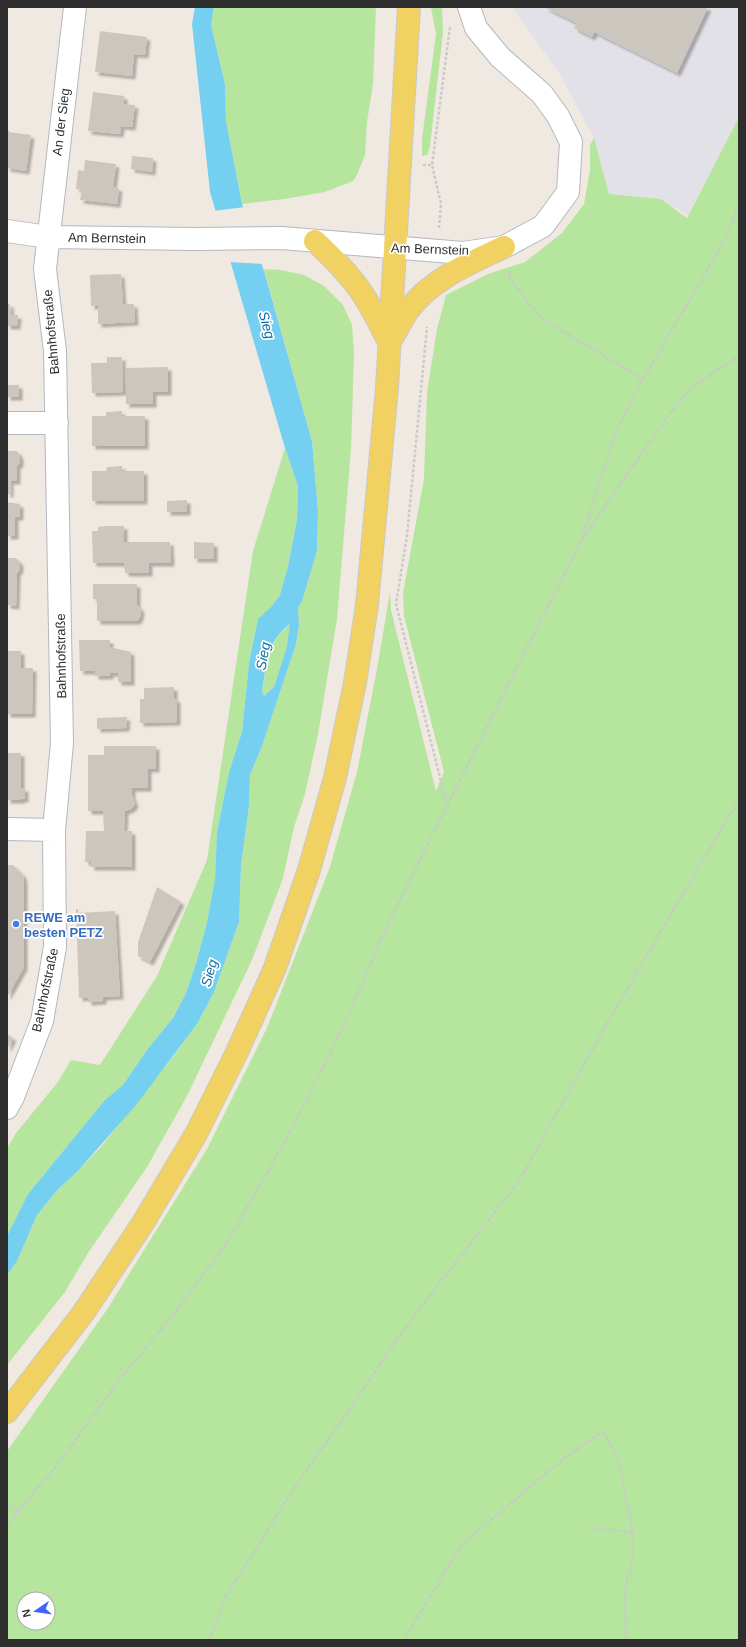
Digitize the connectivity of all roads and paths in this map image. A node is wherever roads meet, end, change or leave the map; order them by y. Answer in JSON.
{"nodes":[{"id":1,"x":75,"y":7,"type":"edge"},
{"id":2,"x":409,"y":7,"type":"edge"},
{"id":3,"x":469,"y":7,"type":"edge"},
{"id":4,"x":451,"y":22,"type":"dead end"},
{"id":5,"x":739,"y":202,"type":"edge"},
{"id":6,"x":7,"y":231,"type":"edge"},
{"id":7,"x":48,"y":237,"type":"junction"},
{"id":8,"x":315,"y":241,"type":"junction"},
{"id":9,"x":504,"y":247,"type":"junction"},
{"id":10,"x":394,"y":248,"type":"junction"},
{"id":11,"x":438,"y":251,"type":"junction"},
{"id":12,"x":389,"y":343,"type":"junction"},
{"id":13,"x":739,"y":356,"type":"edge"},
{"id":14,"x":643,"y":379,"type":"junction"},
{"id":15,"x":7,"y":423,"type":"edge"},
{"id":16,"x":57,"y":423,"type":"junction"},
{"id":17,"x":580,"y":543,"type":"junction"},
{"id":18,"x":739,"y":798,"type":"edge"},
{"id":19,"x":447,"y":805,"type":"dead end"},
{"id":20,"x":7,"y":829,"type":"edge"},
{"id":21,"x":54,"y":830,"type":"junction"},
{"id":22,"x":7,"y":1108,"type":"edge"},
{"id":23,"x":7,"y":1412,"type":"edge"},
{"id":24,"x":7,"y":1503,"type":"edge"},
{"id":25,"x":18,"y":1511,"type":"dead end"},
{"id":26,"x":589,"y":1528,"type":"dead end"},
{"id":27,"x":633,"y":1532,"type":"junction"},
{"id":28,"x":209,"y":1640,"type":"edge"},
{"id":29,"x":404,"y":1640,"type":"edge"},
{"id":30,"x":626,"y":1640,"type":"edge"}],
"edges":[{"from":1,"to":7,"type":"street","name":"An der Sieg"},
{"from":2,"to":10,"type":"main road"},
{"from":3,"to":9,"type":"street","name":"Am Bernstein"},
{"from":4,"to":11,"type":"path"},
{"from":5,"to":14,"type":"path"},
{"from":6,"to":7,"type":"street"},
{"from":7,"to":8,"type":"street","name":"Am Bernstein"},
{"from":7,"to":16,"type":"street","name":"Bahnhofstraße"},
{"from":8,"to":10,"type":"street","name":"Am Bernstein"},
{"from":8,"to":12,"type":"main road"},
{"from":9,"to":11,"type":"street","name":"Am Bernstein"},
{"from":9,"to":12,"type":"main road"},
{"from":9,"to":14,"type":"path"},
{"from":10,"to":11,"type":"street","name":"Am Bernstein"},
{"from":10,"to":12,"type":"main road"},
{"from":12,"to":23,"type":"main road"},
{"from":13,"to":17,"type":"path"},
{"from":14,"to":17,"type":"path"},
{"from":15,"to":16,"type":"street"},
{"from":16,"to":21,"type":"street","name":"Bahnhofstraße"},
{"from":17,"to":19,"type":"path"},
{"from":18,"to":28,"type":"path"},
{"from":20,"to":21,"type":"street"},
{"from":21,"to":22,"type":"street","name":"Bahnhofstraße"},
{"from":24,"to":25,"type":"path"},
{"from":26,"to":27,"type":"path"},
{"from":27,"to":29,"type":"path"},
{"from":27,"to":30,"type":"path"}]}
